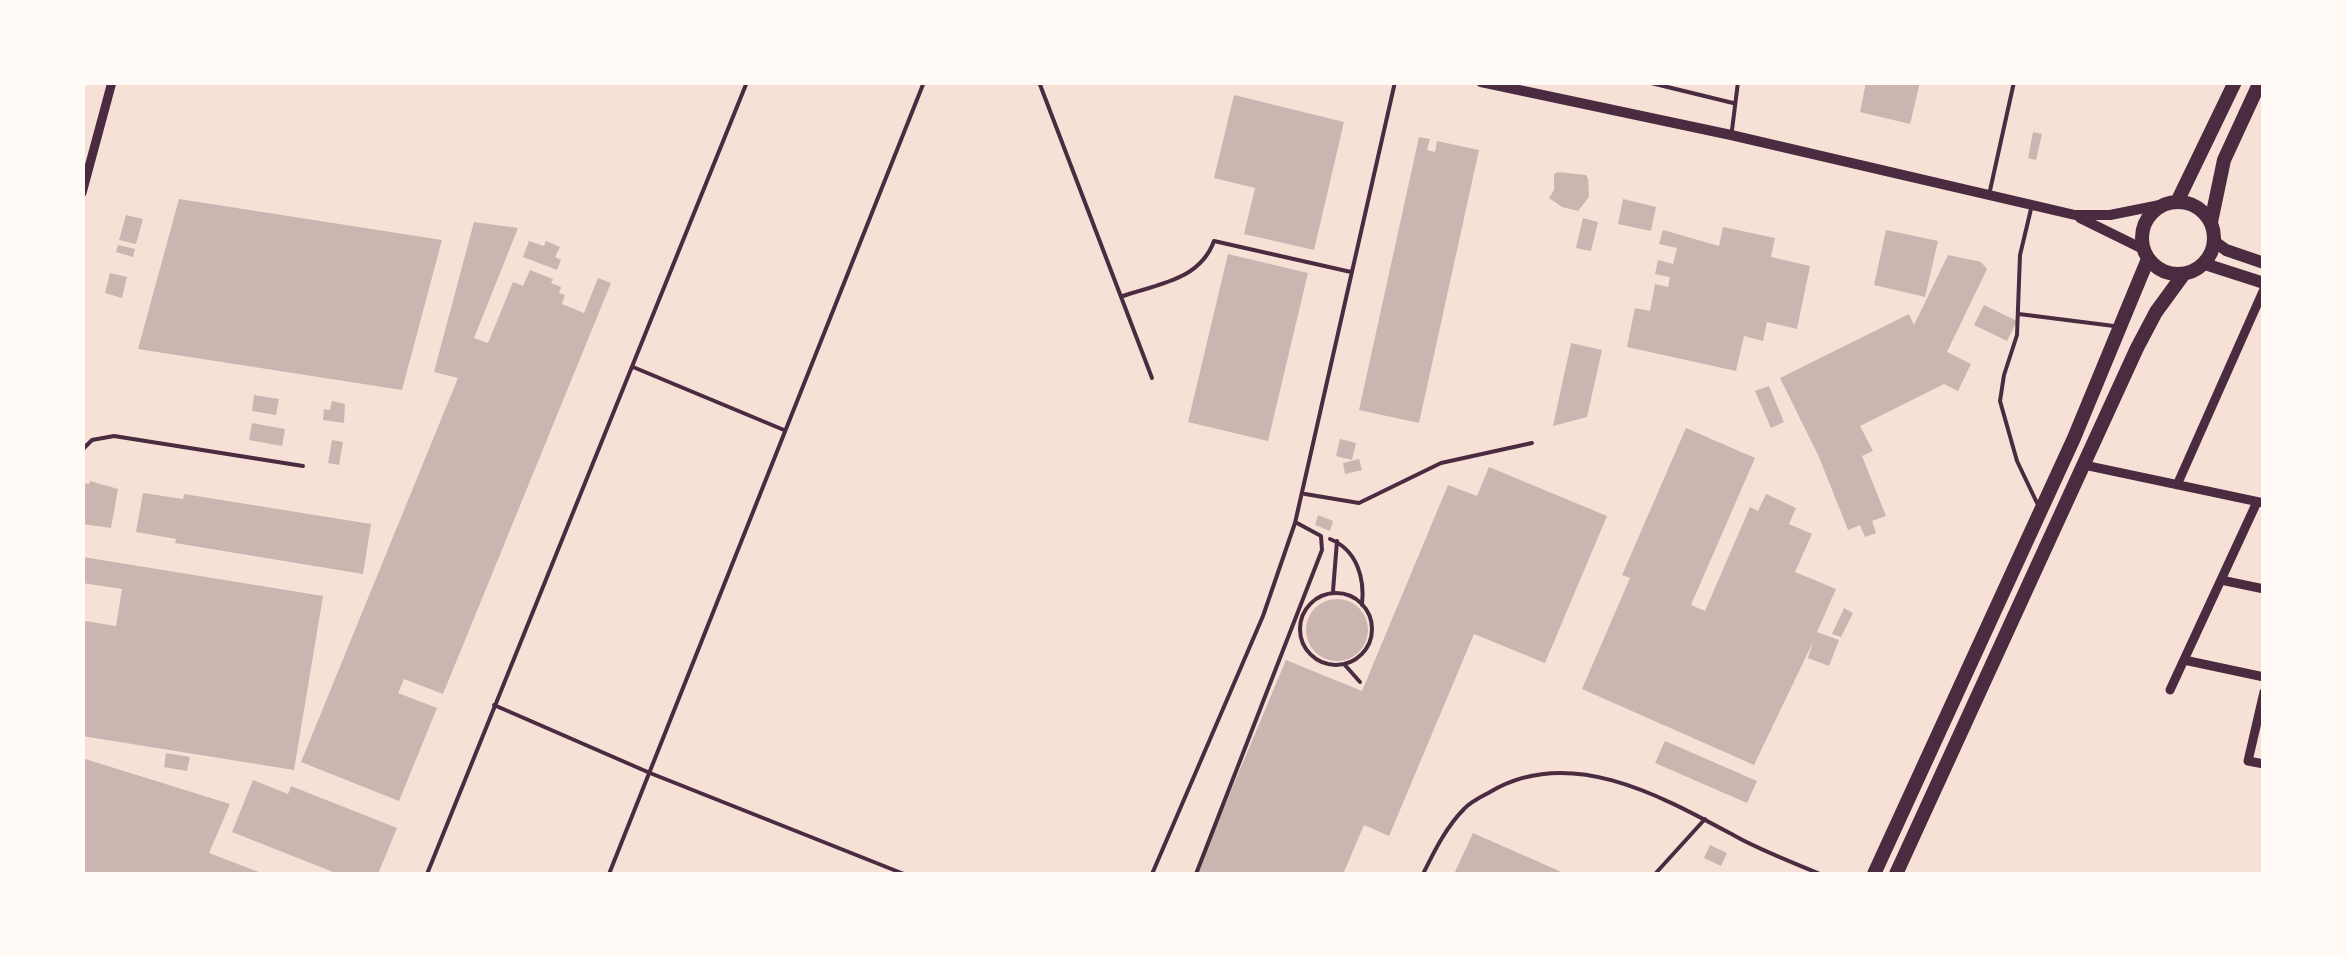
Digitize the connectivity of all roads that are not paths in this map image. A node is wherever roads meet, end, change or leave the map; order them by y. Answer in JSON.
{"nodes":[{"id":1,"x":112,"y":82,"type":"edge"},
{"id":2,"x":747,"y":82,"type":"edge"},
{"id":3,"x":924,"y":82,"type":"edge"},
{"id":4,"x":1039,"y":82,"type":"edge"},
{"id":5,"x":1395,"y":82,"type":"edge"},
{"id":6,"x":1481,"y":82,"type":"edge"},
{"id":7,"x":1647,"y":82,"type":"edge"},
{"id":8,"x":1738,"y":82,"type":"edge"},
{"id":9,"x":2014,"y":82,"type":"edge"},
{"id":10,"x":2235,"y":82,"type":"edge"},
{"id":11,"x":2260,"y":82,"type":"edge"},
{"id":12,"x":1733,"y":103,"type":"junction"},
{"id":13,"x":1731,"y":135,"type":"junction"},
{"id":14,"x":82,"y":194,"type":"edge"},
{"id":15,"x":1989,"y":195,"type":"junction"},
{"id":16,"x":2173,"y":202,"type":"junction"},
{"id":17,"x":2032,"y":204,"type":"junction"},
{"id":18,"x":2074,"y":215,"type":"junction"},
{"id":19,"x":2212,"y":222,"type":"junction"},
{"id":20,"x":2215,"y":242,"type":"junction"},
{"id":21,"x":2146,"y":254,"type":"junction"},
{"id":22,"x":2264,"y":263,"type":"edge"},
{"id":23,"x":2205,"y":264,"type":"junction"},
{"id":24,"x":1352,"y":272,"type":"junction"},
{"id":25,"x":2182,"y":275,"type":"junction"},
{"id":26,"x":2264,"y":286,"type":"edge"},
{"id":27,"x":1123,"y":296,"type":"junction"},
{"id":28,"x":2019,"y":314,"type":"junction"},
{"id":29,"x":2120,"y":327,"type":"junction"},
{"id":30,"x":633,"y":366,"type":"junction"},
{"id":31,"x":1152,"y":378,"type":"dead end"},
{"id":32,"x":784,"y":430,"type":"junction"},
{"id":33,"x":1532,"y":442,"type":"dead end"},
{"id":34,"x":82,"y":450,"type":"edge"},
{"id":35,"x":2084,"y":465,"type":"junction"},
{"id":36,"x":303,"y":466,"type":"dead end"},
{"id":37,"x":2177,"y":485,"type":"junction"},
{"id":38,"x":1303,"y":494,"type":"junction"},
{"id":39,"x":2260,"y":502,"type":"edge"},
{"id":40,"x":2041,"y":511,"type":"junction"},
{"id":41,"x":1295,"y":522,"type":"junction"},
{"id":42,"x":2221,"y":580,"type":"junction"},
{"id":43,"x":2264,"y":589,"type":"edge"},
{"id":44,"x":2184,"y":660,"type":"junction"},
{"id":45,"x":2264,"y":677,"type":"edge"},
{"id":46,"x":2170,"y":690,"type":"dead end"},
{"id":47,"x":2264,"y":692,"type":"edge"},
{"id":48,"x":494,"y":705,"type":"junction"},
{"id":49,"x":2264,"y":764,"type":"edge"},
{"id":50,"x":650,"y":773,"type":"junction"},
{"id":51,"x":1706,"y":818,"type":"junction"},
{"id":52,"x":427,"y":874,"type":"edge"},
{"id":53,"x":609,"y":874,"type":"edge"},
{"id":54,"x":904,"y":874,"type":"edge"},
{"id":55,"x":1152,"y":874,"type":"edge"},
{"id":56,"x":1196,"y":874,"type":"edge"},
{"id":57,"x":1424,"y":874,"type":"edge"},
{"id":58,"x":1655,"y":874,"type":"edge"},
{"id":59,"x":1820,"y":874,"type":"edge"},
{"id":60,"x":1874,"y":874,"type":"edge"},
{"id":61,"x":1896,"y":874,"type":"edge"}],
"edges":[{"from":1,"to":14,"type":"street"},
{"from":2,"to":30,"type":"lane"},
{"from":3,"to":32,"type":"lane"},
{"from":4,"to":27,"type":"lane"},
{"from":5,"to":24,"type":"lane"},
{"from":6,"to":13,"type":"street"},
{"from":7,"to":12,"type":"lane"},
{"from":8,"to":12,"type":"lane"},
{"from":9,"to":15,"type":"lane"},
{"from":10,"to":16,"type":"main road"},
{"from":11,"to":19,"type":"main road"},
{"from":12,"to":13,"type":"lane"},
{"from":13,"to":15,"type":"street"},
{"from":15,"to":17,"type":"street"},
{"from":16,"to":18,"type":"street"},
{"from":16,"to":19,"type":"main road"},
{"from":16,"to":21,"type":"main road"},
{"from":17,"to":18,"type":"street"},
{"from":17,"to":28,"type":"lane"},
{"from":18,"to":21,"type":"street"},
{"from":19,"to":20,"type":"main road"},
{"from":20,"to":22,"type":"main road"},
{"from":20,"to":23,"type":"main road"},
{"from":21,"to":25,"type":"main road"},
{"from":21,"to":29,"type":"main road"},
{"from":23,"to":25,"type":"main road"},
{"from":23,"to":26,"type":"main road"},
{"from":24,"to":27,"type":"lane"},
{"from":24,"to":38,"type":"lane"},
{"from":25,"to":35,"type":"main road"},
{"from":26,"to":37,"type":"street"},
{"from":27,"to":31,"type":"lane"},
{"from":28,"to":29,"type":"lane"},
{"from":28,"to":40,"type":"lane"},
{"from":29,"to":40,"type":"main road"},
{"from":30,"to":32,"type":"lane"},
{"from":30,"to":48,"type":"lane"},
{"from":32,"to":50,"type":"lane"},
{"from":33,"to":38,"type":"lane"},
{"from":34,"to":36,"type":"lane"},
{"from":35,"to":37,"type":"street"},
{"from":35,"to":61,"type":"main road"},
{"from":37,"to":39,"type":"street"},
{"from":38,"to":41,"type":"lane"},
{"from":39,"to":42,"type":"street"},
{"from":40,"to":60,"type":"main road"},
{"from":41,"to":55,"type":"lane"},
{"from":41,"to":56,"type":"lane"},
{"from":42,"to":43,"type":"street"},
{"from":42,"to":44,"type":"street"},
{"from":44,"to":45,"type":"street"},
{"from":44,"to":46,"type":"street"},
{"from":47,"to":49,"type":"street"},
{"from":48,"to":50,"type":"lane"},
{"from":48,"to":52,"type":"lane"},
{"from":50,"to":53,"type":"lane"},
{"from":50,"to":54,"type":"lane"},
{"from":51,"to":57,"type":"lane"},
{"from":51,"to":58,"type":"lane"},
{"from":51,"to":59,"type":"lane"}]}
